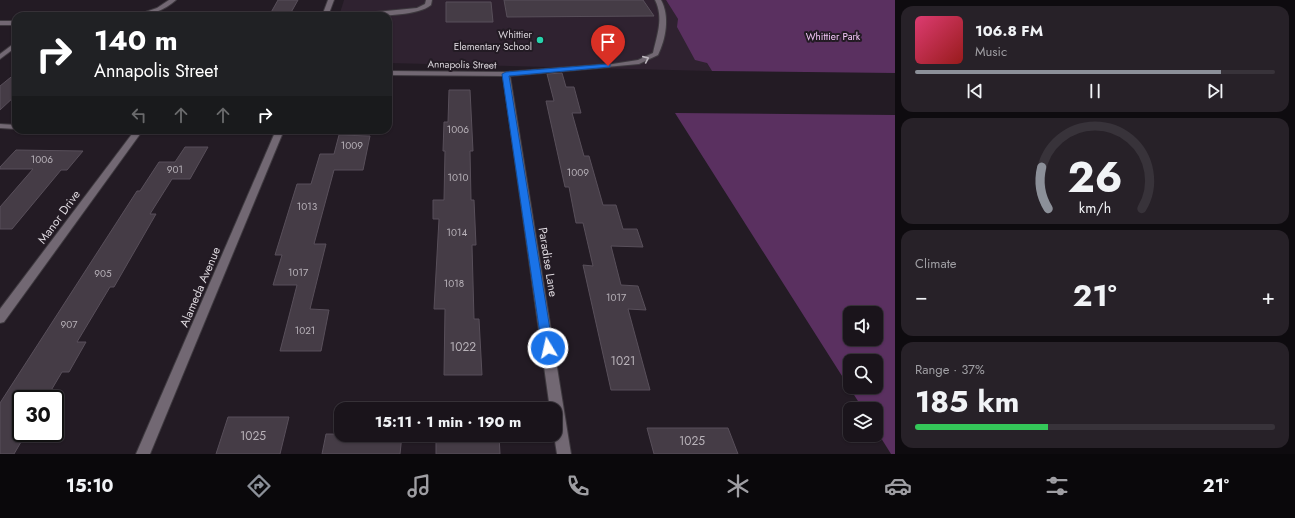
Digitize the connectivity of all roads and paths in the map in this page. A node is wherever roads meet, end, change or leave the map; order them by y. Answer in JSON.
{"nodes":[{"id":1,"x":173,"y":0,"type":"edge"},
{"id":2,"x":331,"y":0,"type":"edge"},
{"id":3,"x":429,"y":0,"type":"edge"},
{"id":4,"x":658,"y":0,"type":"edge"},
{"id":5,"x":150,"y":12,"type":"edge"},
{"id":6,"x":326,"y":12,"type":"edge"},
{"id":7,"x":392,"y":12,"type":"edge"},
{"id":8,"x":0,"y":23,"type":"edge"},
{"id":9,"x":12,"y":23,"type":"edge"},
{"id":10,"x":12,"y":47,"type":"edge"},
{"id":11,"x":0,"y":56,"type":"edge"},
{"id":12,"x":392,"y":73,"type":"edge"},
{"id":13,"x":506,"y":74,"type":"junction"},
{"id":14,"x":0,"y":126,"type":"edge"},
{"id":15,"x":12,"y":127,"type":"edge"},
{"id":16,"x":136,"y":134,"type":"edge"},
{"id":17,"x":278,"y":134,"type":"edge"},
{"id":18,"x":0,"y":318,"type":"edge"},
{"id":19,"x":143,"y":454,"type":"edge"},
{"id":20,"x":564,"y":454,"type":"edge"}],
"edges":[{"from":1,"to":5,"type":"street"},
{"from":2,"to":6,"type":"street"},
{"from":3,"to":7,"type":"street"},
{"from":13,"to":4,"type":"street","name":"Annapolis Street","one_way":true},
{"from":8,"to":9,"type":"street"},
{"from":10,"to":11,"type":"street"},
{"from":12,"to":13,"type":"street","name":"Annapolis Street"},
{"from":13,"to":20,"type":"street","name":"Paradise Lane"},
{"from":14,"to":15,"type":"street"},
{"from":16,"to":18,"type":"street","name":"Manor Drive"},
{"from":17,"to":19,"type":"street","name":"Alameda Avenue"}]}
